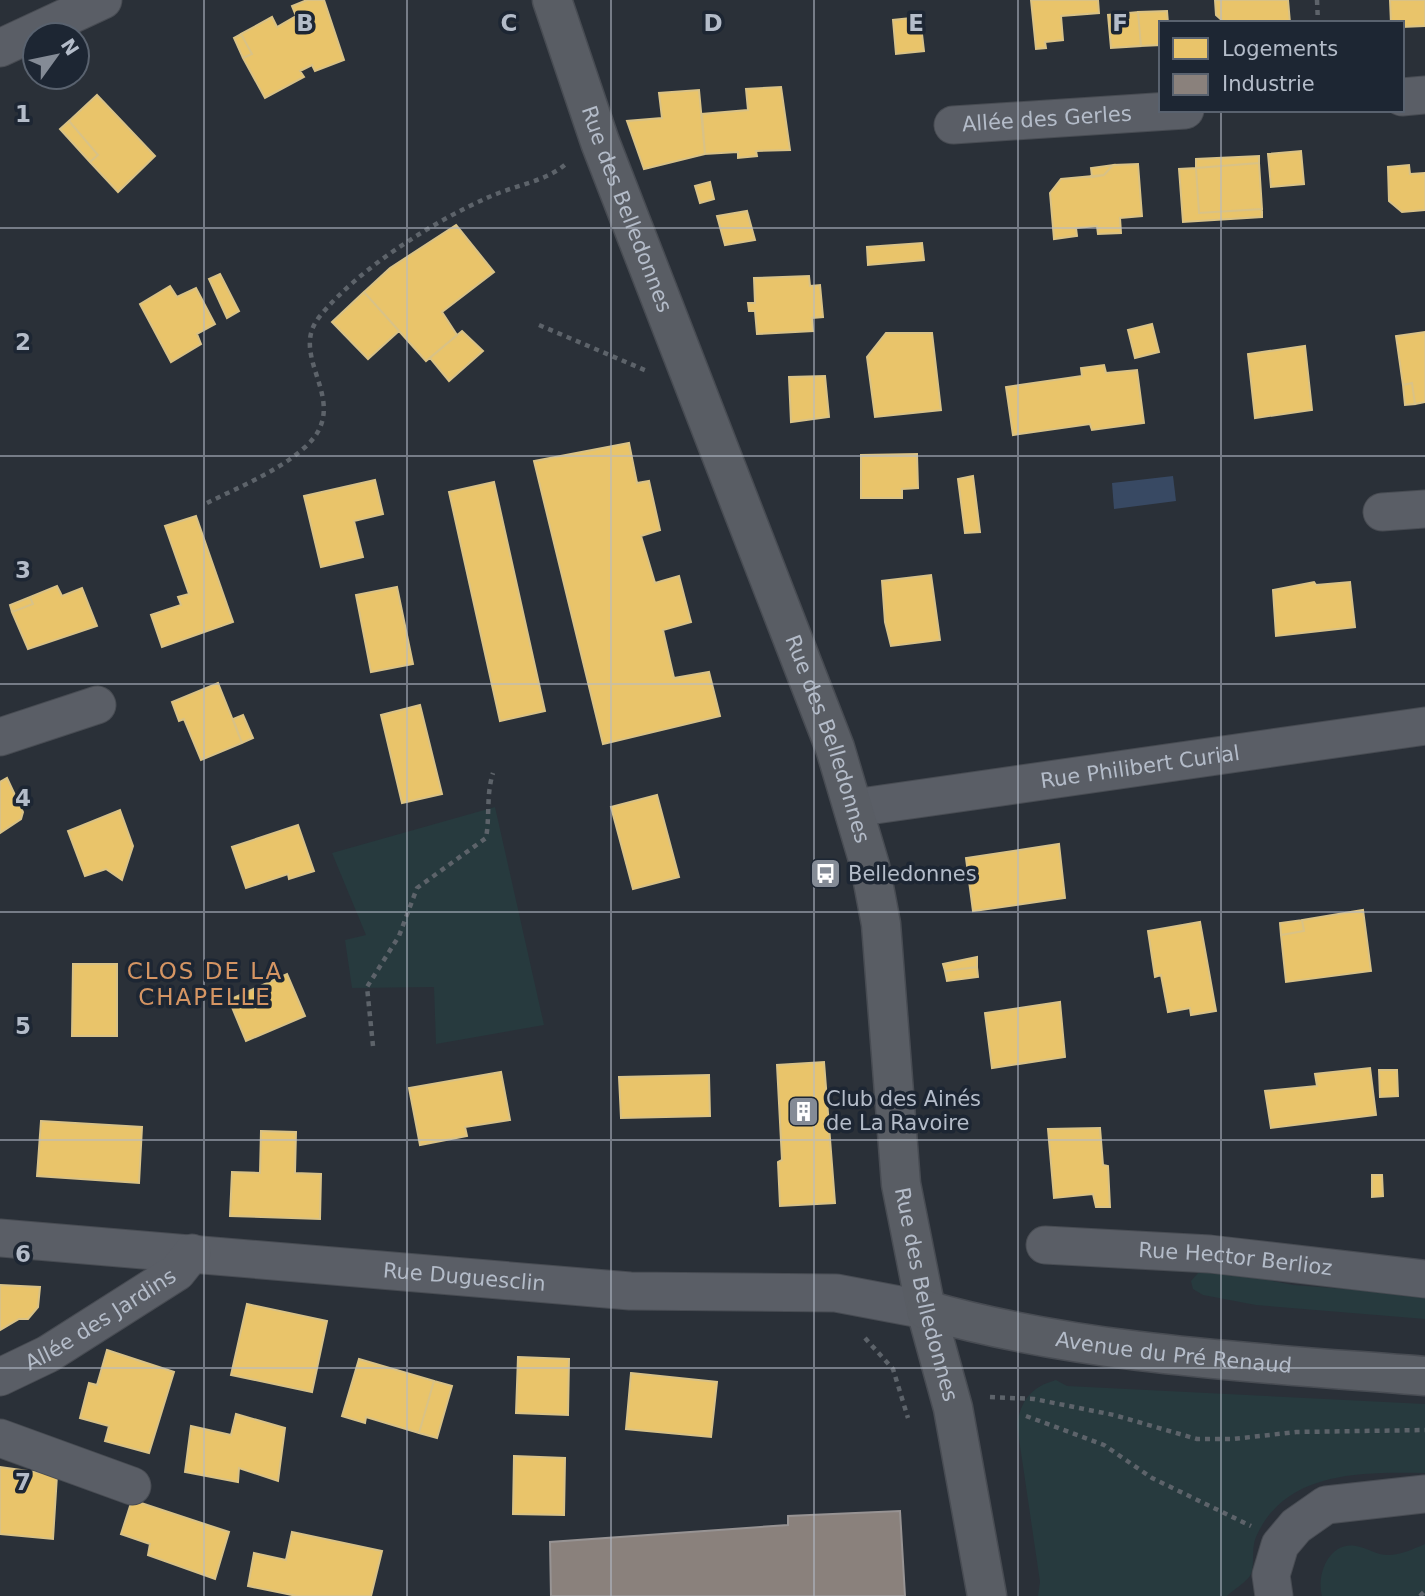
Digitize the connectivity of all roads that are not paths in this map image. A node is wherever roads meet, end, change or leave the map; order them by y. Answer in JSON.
{"nodes":[{"id":1,"x":103,"y":0,"type":"edge"},
{"id":2,"x":552,"y":0,"type":"edge"},
{"id":3,"x":0,"y":48,"type":"edge"},
{"id":4,"x":1425,"y":95,"type":"edge"},
{"id":5,"x":1404,"y":97,"type":"edge"},
{"id":6,"x":1159,"y":112,"type":"edge"},
{"id":7,"x":953,"y":125,"type":"dead end"},
{"id":8,"x":1425,"y":509,"type":"edge"},
{"id":9,"x":1382,"y":512,"type":"dead end"},
{"id":10,"x":97,"y":705,"type":"dead end"},
{"id":11,"x":1425,"y":726,"type":"edge"},
{"id":12,"x":0,"y":737,"type":"edge"},
{"id":13,"x":853,"y":808,"type":"junction"},
{"id":14,"x":0,"y":1238,"type":"edge"},
{"id":15,"x":1045,"y":1245,"type":"dead end"},
{"id":16,"x":192,"y":1253,"type":"junction"},
{"id":17,"x":1425,"y":1279,"type":"edge"},
{"id":18,"x":926,"y":1310,"type":"junction"},
{"id":19,"x":1425,"y":1376,"type":"edge"},
{"id":20,"x":0,"y":1377,"type":"edge"},
{"id":21,"x":0,"y":1438,"type":"edge"},
{"id":22,"x":132,"y":1486,"type":"dead end"},
{"id":23,"x":1425,"y":1494,"type":"edge"},
{"id":24,"x":987,"y":1596,"type":"edge"},
{"id":25,"x":1274,"y":1596,"type":"edge"}],
"edges":[{"from":1,"to":3,"type":"street"},
{"from":2,"to":13,"type":"main road","name":"Rue des Belledonnes"},
{"from":4,"to":5,"type":"street"},
{"from":6,"to":7,"type":"street","name":"Allée des Gerles"},
{"from":8,"to":9,"type":"street"},
{"from":10,"to":12,"type":"street"},
{"from":11,"to":13,"type":"street","name":"Rue Philibert Curial"},
{"from":13,"to":18,"type":"main road","name":"Rue des Belledonnes"},
{"from":14,"to":16,"type":"street","name":"Rue Duguesclin"},
{"from":15,"to":17,"type":"street","name":"Rue Hector Berlioz"},
{"from":16,"to":18,"type":"street","name":"Rue Duguesclin"},
{"from":16,"to":20,"type":"street","name":"Allée des Jardins"},
{"from":18,"to":19,"type":"main road","name":"Avenue du Pré Renaud"},
{"from":18,"to":24,"type":"main road","name":"Rue des Belledonnes"},
{"from":21,"to":22,"type":"street"},
{"from":23,"to":25,"type":"street"}]}
